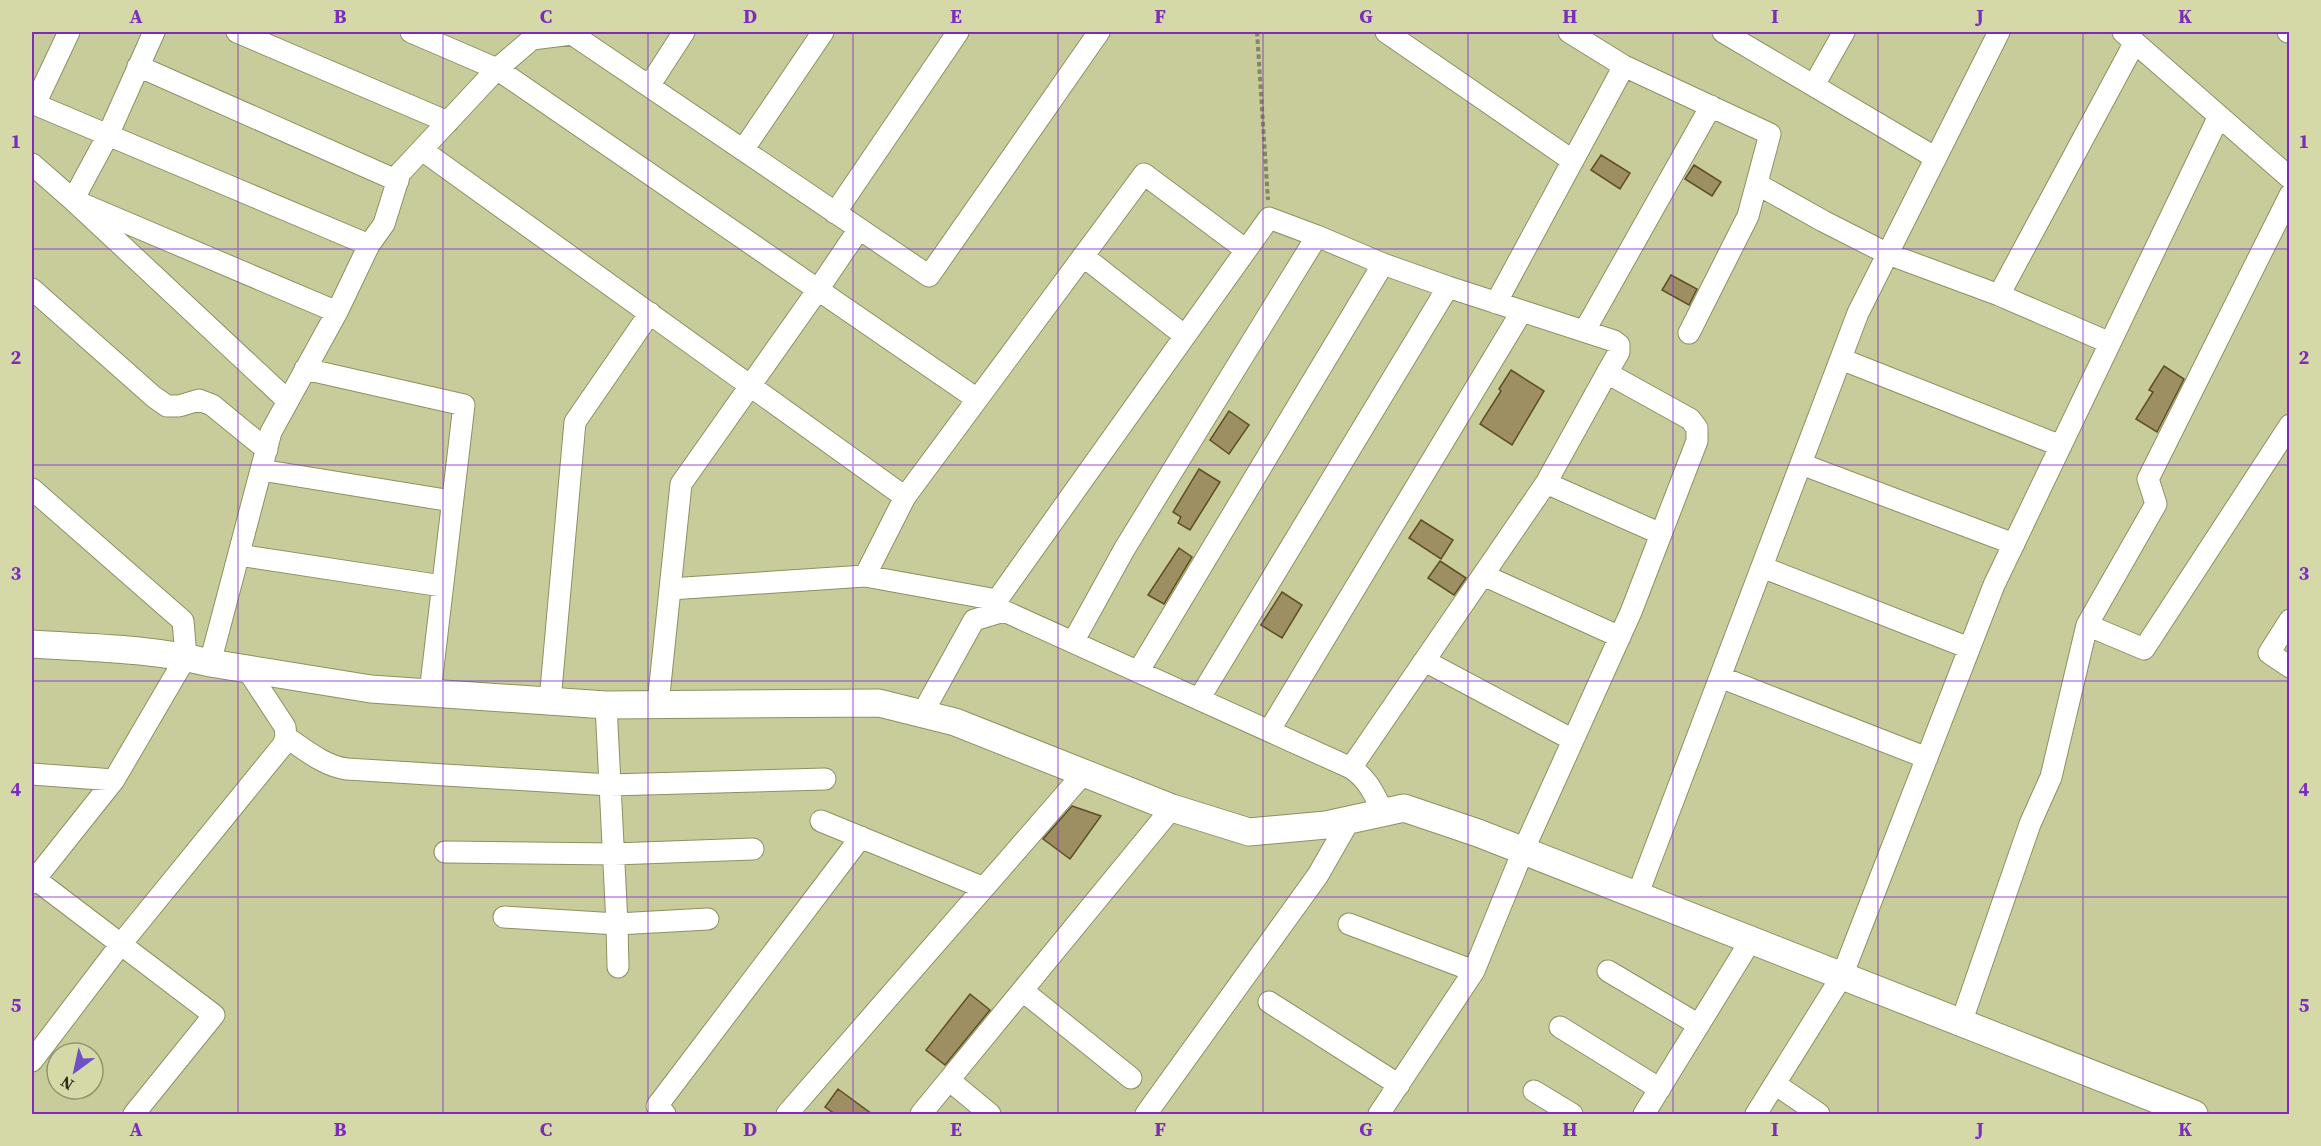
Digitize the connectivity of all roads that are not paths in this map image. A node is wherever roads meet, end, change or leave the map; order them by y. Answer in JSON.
{"nodes":[{"id":1,"x":69,"y":32,"type":"edge"},
{"id":2,"x":154,"y":32,"type":"edge"},
{"id":3,"x":237,"y":32,"type":"edge"},
{"id":4,"x":411,"y":32,"type":"edge"},
{"id":5,"x":684,"y":32,"type":"edge"},
{"id":6,"x":823,"y":32,"type":"edge"},
{"id":7,"x":958,"y":32,"type":"edge"},
{"id":8,"x":1099,"y":32,"type":"edge"},
{"id":9,"x":1386,"y":32,"type":"edge"},
{"id":10,"x":1569,"y":32,"type":"edge"},
{"id":11,"x":1723,"y":32,"type":"edge"},
{"id":12,"x":1844,"y":32,"type":"edge"},
{"id":13,"x":1999,"y":32,"type":"edge"},
{"id":14,"x":527,"y":35,"type":"edge"},
{"id":15,"x":2129,"y":37,"type":"edge"},
{"id":16,"x":138,"y":66,"type":"junction"},
{"id":17,"x":1624,"y":66,"type":"junction"},
{"id":18,"x":497,"y":69,"type":"junction"},
{"id":19,"x":1814,"y":85,"type":"junction"},
{"id":20,"x":649,"y":86,"type":"junction"},
{"id":21,"x":33,"y":103,"type":"edge"},
{"id":22,"x":1711,"y":106,"type":"junction"},
{"id":23,"x":2219,"y":116,"type":"junction"},
{"id":24,"x":448,"y":122,"type":"junction"},
{"id":25,"x":108,"y":135,"type":"junction"},
{"id":26,"x":422,"y":150,"type":"junction"},
{"id":27,"x":743,"y":150,"type":"junction"},
{"id":28,"x":1936,"y":158,"type":"junction"},
{"id":29,"x":1573,"y":160,"type":"junction"},
{"id":30,"x":32,"y":164,"type":"edge"},
{"id":31,"x":2289,"y":178,"type":"edge"},
{"id":32,"x":398,"y":181,"type":"junction"},
{"id":33,"x":1757,"y":184,"type":"junction"},
{"id":34,"x":2289,"y":195,"type":"edge"},
{"id":35,"x":73,"y":200,"type":"junction"},
{"id":36,"x":835,"y":213,"type":"junction"},
{"id":37,"x":859,"y":229,"type":"junction"},
{"id":38,"x":1317,"y":236,"type":"junction"},
{"id":39,"x":369,"y":245,"type":"junction"},
{"id":40,"x":1246,"y":250,"type":"junction"},
{"id":41,"x":1888,"y":254,"type":"junction"},
{"id":42,"x":1083,"y":256,"type":"junction"},
{"id":43,"x":1383,"y":264,"type":"junction"},
{"id":44,"x":1448,"y":287,"type":"junction"},
{"id":45,"x":32,"y":289,"type":"edge"},
{"id":46,"x":818,"y":291,"type":"junction"},
{"id":47,"x":1999,"y":295,"type":"junction"},
{"id":48,"x":1496,"y":303,"type":"junction"},
{"id":49,"x":1522,"y":310,"type":"junction"},
{"id":50,"x":337,"y":312,"type":"junction"},
{"id":51,"x":650,"y":313,"type":"junction"},
{"id":52,"x":1585,"y":330,"type":"junction"},
{"id":53,"x":1689,"y":333,"type":"dead end"},
{"id":54,"x":1185,"y":336,"type":"junction"},
{"id":55,"x":2110,"y":343,"type":"junction"},
{"id":56,"x":1841,"y":358,"type":"junction"},
{"id":57,"x":305,"y":369,"type":"junction"},
{"id":58,"x":1607,"y":373,"type":"junction"},
{"id":59,"x":750,"y":386,"type":"junction"},
{"id":60,"x":288,"y":399,"type":"junction"},
{"id":61,"x":977,"y":399,"type":"junction"},
{"id":62,"x":2289,"y":425,"type":"edge"},
{"id":63,"x":2061,"y":446,"type":"junction"},
{"id":64,"x":264,"y":460,"type":"junction"},
{"id":65,"x":1801,"y":464,"type":"junction"},
{"id":66,"x":1546,"y":483,"type":"junction"},
{"id":67,"x":32,"y":489,"type":"edge"},
{"id":68,"x":905,"y":497,"type":"junction"},
{"id":69,"x":452,"y":501,"type":"junction"},
{"id":70,"x":1661,"y":534,"type":"junction"},
{"id":71,"x":2014,"y":544,"type":"junction"},
{"id":72,"x":239,"y":555,"type":"junction"},
{"id":73,"x":1762,"y":567,"type":"junction"},
{"id":74,"x":1483,"y":575,"type":"junction"},
{"id":75,"x":865,"y":576,"type":"junction"},
{"id":76,"x":442,"y":586,"type":"junction"},
{"id":77,"x":670,"y":589,"type":"junction"},
{"id":78,"x":991,"y":609,"type":"junction"},
{"id":79,"x":2289,"y":620,"type":"edge"},
{"id":80,"x":2087,"y":625,"type":"junction"},
{"id":81,"x":1620,"y":637,"type":"junction"},
{"id":82,"x":1073,"y":642,"type":"junction"},
{"id":83,"x":32,"y":644,"type":"edge"},
{"id":84,"x":1970,"y":648,"type":"junction"},
{"id":85,"x":198,"y":660,"type":"junction"},
{"id":86,"x":1425,"y":661,"type":"junction"},
{"id":87,"x":2289,"y":667,"type":"edge"},
{"id":88,"x":247,"y":669,"type":"junction"},
{"id":89,"x":1138,"y":672,"type":"junction"},
{"id":90,"x":1720,"y":677,"type":"junction"},
{"id":91,"x":430,"y":693,"type":"junction"},
{"id":92,"x":1199,"y":699,"type":"junction"},
{"id":93,"x":550,"y":701,"type":"junction"},
{"id":94,"x":658,"y":704,"type":"junction"},
{"id":95,"x":606,"y":705,"type":"junction"},
{"id":96,"x":922,"y":714,"type":"junction"},
{"id":97,"x":1269,"y":731,"type":"junction"},
{"id":98,"x":286,"y":737,"type":"junction"},
{"id":99,"x":1573,"y":740,"type":"junction"},
{"id":100,"x":1927,"y":758,"type":"junction"},
{"id":101,"x":1351,"y":768,"type":"junction"},
{"id":102,"x":32,"y":774,"type":"edge"},
{"id":103,"x":1083,"y":774,"type":"junction"},
{"id":104,"x":825,"y":779,"type":"dead end"},
{"id":105,"x":114,"y":780,"type":"junction"},
{"id":106,"x":610,"y":785,"type":"junction"},
{"id":107,"x":1172,"y":808,"type":"junction"},
{"id":108,"x":1383,"y":812,"type":"junction"},
{"id":109,"x":1350,"y":819,"type":"junction"},
{"id":110,"x":821,"y":821,"type":"dead end"},
{"id":111,"x":861,"y":837,"type":"junction"},
{"id":112,"x":753,"y":849,"type":"dead end"},
{"id":113,"x":1523,"y":851,"type":"junction"},
{"id":114,"x":444,"y":852,"type":"dead end"},
{"id":115,"x":614,"y":854,"type":"junction"},
{"id":116,"x":33,"y":881,"type":"edge"},
{"id":117,"x":984,"y":888,"type":"junction"},
{"id":118,"x":1637,"y":896,"type":"junction"},
{"id":119,"x":504,"y":917,"type":"dead end"},
{"id":120,"x":708,"y":919,"type":"dead end"},
{"id":121,"x":618,"y":924,"type":"junction"},
{"id":122,"x":1349,"y":924,"type":"dead end"},
{"id":123,"x":1751,"y":940,"type":"junction"},
{"id":124,"x":121,"y":944,"type":"junction"},
{"id":125,"x":618,"y":967,"type":"dead end"},
{"id":126,"x":1474,"y":971,"type":"junction"},
{"id":127,"x":1608,"y":972,"type":"dead end"},
{"id":128,"x":1842,"y":976,"type":"junction"},
{"id":129,"x":1023,"y":991,"type":"junction"},
{"id":130,"x":1269,"y":1002,"type":"dead end"},
{"id":131,"x":1961,"y":1023,"type":"junction"},
{"id":132,"x":1699,"y":1025,"type":"junction"},
{"id":133,"x":1560,"y":1027,"type":"dead end"},
{"id":134,"x":32,"y":1061,"type":"edge"},
{"id":135,"x":1131,"y":1078,"type":"dead end"},
{"id":136,"x":949,"y":1080,"type":"junction"},
{"id":137,"x":1775,"y":1084,"type":"junction"},
{"id":138,"x":1399,"y":1085,"type":"junction"},
{"id":139,"x":1660,"y":1089,"type":"junction"},
{"id":140,"x":1534,"y":1091,"type":"dead end"},
{"id":141,"x":134,"y":1114,"type":"edge"},
{"id":142,"x":665,"y":1114,"type":"edge"},
{"id":143,"x":787,"y":1114,"type":"edge"},
{"id":144,"x":921,"y":1114,"type":"edge"},
{"id":145,"x":990,"y":1114,"type":"edge"},
{"id":146,"x":1146,"y":1114,"type":"edge"},
{"id":147,"x":1379,"y":1114,"type":"edge"},
{"id":148,"x":1572,"y":1114,"type":"edge"},
{"id":149,"x":1644,"y":1114,"type":"edge"},
{"id":150,"x":1756,"y":1114,"type":"edge"},
{"id":151,"x":1819,"y":1114,"type":"edge"},
{"id":152,"x":2194,"y":1114,"type":"edge"}],
"edges":[{"from":1,"to":21,"type":"street"},
{"from":2,"to":16,"type":"street"},
{"from":3,"to":24,"type":"street"},
{"from":4,"to":18,"type":"street"},
{"from":5,"to":20,"type":"street"},
{"from":6,"to":27,"type":"street"},
{"from":7,"to":36,"type":"street"},
{"from":8,"to":37,"type":"street"},
{"from":9,"to":29,"type":"street"},
{"from":10,"to":17,"type":"street"},
{"from":11,"to":19,"type":"street"},
{"from":12,"to":19,"type":"street"},
{"from":13,"to":28,"type":"street"},
{"from":14,"to":18,"type":"street"},
{"from":14,"to":20,"type":"street"},
{"from":15,"to":23,"type":"street"},
{"from":15,"to":47,"type":"street"},
{"from":16,"to":25,"type":"street"},
{"from":16,"to":32,"type":"street"},
{"from":17,"to":22,"type":"street"},
{"from":17,"to":29,"type":"street"},
{"from":18,"to":24,"type":"street"},
{"from":18,"to":46,"type":"street"},
{"from":19,"to":28,"type":"street"},
{"from":20,"to":27,"type":"street"},
{"from":21,"to":25,"type":"street"},
{"from":22,"to":33,"type":"street"},
{"from":22,"to":52,"type":"street"},
{"from":23,"to":31,"type":"street"},
{"from":23,"to":55,"type":"street"},
{"from":24,"to":26,"type":"street"},
{"from":25,"to":35,"type":"street"},
{"from":25,"to":39,"type":"street"},
{"from":26,"to":32,"type":"street"},
{"from":26,"to":51,"type":"street"},
{"from":27,"to":36,"type":"street"},
{"from":28,"to":41,"type":"street"},
{"from":29,"to":48,"type":"street"},
{"from":30,"to":35,"type":"street"},
{"from":32,"to":39,"type":"street"},
{"from":33,"to":41,"type":"street"},
{"from":33,"to":53,"type":"street"},
{"from":34,"to":80,"type":"street"},
{"from":35,"to":50,"type":"street"},
{"from":35,"to":60,"type":"street"},
{"from":36,"to":37,"type":"street"},
{"from":37,"to":46,"type":"street"},
{"from":38,"to":40,"type":"street"},
{"from":38,"to":43,"type":"street"},
{"from":38,"to":82,"type":"street"},
{"from":39,"to":50,"type":"street"},
{"from":40,"to":42,"type":"street"},
{"from":40,"to":54,"type":"street"},
{"from":41,"to":47,"type":"street"},
{"from":41,"to":56,"type":"street"},
{"from":42,"to":54,"type":"street"},
{"from":42,"to":61,"type":"street"},
{"from":43,"to":44,"type":"street"},
{"from":43,"to":89,"type":"street"},
{"from":44,"to":48,"type":"street"},
{"from":44,"to":92,"type":"street"},
{"from":45,"to":64,"type":"street"},
{"from":46,"to":59,"type":"street"},
{"from":46,"to":61,"type":"street"},
{"from":47,"to":55,"type":"street"},
{"from":48,"to":49,"type":"street"},
{"from":49,"to":52,"type":"street"},
{"from":49,"to":97,"type":"street"},
{"from":50,"to":57,"type":"street"},
{"from":51,"to":59,"type":"street"},
{"from":51,"to":93,"type":"street"},
{"from":52,"to":58,"type":"street"},
{"from":54,"to":78,"type":"street"},
{"from":55,"to":63,"type":"street"},
{"from":56,"to":63,"type":"street"},
{"from":56,"to":65,"type":"street"},
{"from":57,"to":60,"type":"street"},
{"from":57,"to":69,"type":"street"},
{"from":58,"to":66,"type":"street"},
{"from":58,"to":70,"type":"street"},
{"from":59,"to":68,"type":"street"},
{"from":59,"to":77,"type":"street"},
{"from":60,"to":64,"type":"street"},
{"from":61,"to":68,"type":"street"},
{"from":62,"to":80,"type":"street"},
{"from":63,"to":71,"type":"street"},
{"from":64,"to":69,"type":"street"},
{"from":64,"to":72,"type":"street"},
{"from":65,"to":71,"type":"street"},
{"from":65,"to":73,"type":"street"},
{"from":66,"to":70,"type":"street"},
{"from":66,"to":74,"type":"street"},
{"from":67,"to":85,"type":"street"},
{"from":68,"to":75,"type":"street"},
{"from":69,"to":76,"type":"street"},
{"from":70,"to":81,"type":"street"},
{"from":71,"to":84,"type":"street"},
{"from":72,"to":76,"type":"street"},
{"from":72,"to":85,"type":"street"},
{"from":73,"to":84,"type":"street"},
{"from":73,"to":90,"type":"street"},
{"from":74,"to":81,"type":"street"},
{"from":74,"to":86,"type":"street"},
{"from":75,"to":77,"type":"street"},
{"from":75,"to":78,"type":"street"},
{"from":76,"to":91,"type":"street"},
{"from":77,"to":94,"type":"street"},
{"from":78,"to":82,"type":"street"},
{"from":78,"to":96,"type":"street"},
{"from":79,"to":87,"type":"street"},
{"from":80,"to":131,"type":"street"},
{"from":81,"to":99,"type":"street"},
{"from":82,"to":89,"type":"street"},
{"from":83,"to":85,"type":"street"},
{"from":84,"to":100,"type":"street"},
{"from":85,"to":88,"type":"street"},
{"from":85,"to":105,"type":"street"},
{"from":86,"to":99,"type":"street"},
{"from":86,"to":101,"type":"street"},
{"from":88,"to":91,"type":"street"},
{"from":88,"to":98,"type":"street"},
{"from":89,"to":92,"type":"street"},
{"from":90,"to":100,"type":"street"},
{"from":90,"to":118,"type":"street"},
{"from":91,"to":93,"type":"street"},
{"from":92,"to":97,"type":"street"},
{"from":93,"to":95,"type":"street"},
{"from":94,"to":95,"type":"street"},
{"from":94,"to":96,"type":"street"},
{"from":95,"to":106,"type":"street"},
{"from":96,"to":103,"type":"street"},
{"from":97,"to":101,"type":"street"},
{"from":98,"to":106,"type":"street"},
{"from":98,"to":124,"type":"street"},
{"from":99,"to":113,"type":"street"},
{"from":100,"to":128,"type":"street"},
{"from":101,"to":108,"type":"street"},
{"from":102,"to":105,"type":"street"},
{"from":103,"to":107,"type":"street"},
{"from":103,"to":117,"type":"street"},
{"from":104,"to":106,"type":"street"},
{"from":105,"to":116,"type":"street"},
{"from":106,"to":115,"type":"street"},
{"from":107,"to":109,"type":"street"},
{"from":107,"to":129,"type":"street"},
{"from":108,"to":109,"type":"street"},
{"from":108,"to":113,"type":"street"},
{"from":109,"to":146,"type":"street"},
{"from":110,"to":111,"type":"street"},
{"from":111,"to":117,"type":"street"},
{"from":111,"to":142,"type":"street"},
{"from":112,"to":115,"type":"street"},
{"from":113,"to":118,"type":"street"},
{"from":113,"to":126,"type":"street"},
{"from":114,"to":115,"type":"street"},
{"from":115,"to":121,"type":"street"},
{"from":116,"to":124,"type":"street"},
{"from":117,"to":143,"type":"street"},
{"from":118,"to":123,"type":"street"},
{"from":119,"to":121,"type":"street"},
{"from":120,"to":121,"type":"street"},
{"from":121,"to":125,"type":"street"},
{"from":122,"to":126,"type":"street"},
{"from":123,"to":128,"type":"street"},
{"from":123,"to":132,"type":"street"},
{"from":124,"to":134,"type":"street"},
{"from":124,"to":141,"type":"street"},
{"from":126,"to":138,"type":"street"},
{"from":127,"to":132,"type":"street"},
{"from":128,"to":131,"type":"street"},
{"from":128,"to":137,"type":"street"},
{"from":129,"to":135,"type":"street"},
{"from":129,"to":136,"type":"street"},
{"from":130,"to":138,"type":"street"},
{"from":131,"to":152,"type":"street"},
{"from":132,"to":139,"type":"street"},
{"from":133,"to":139,"type":"street"},
{"from":136,"to":144,"type":"street"},
{"from":136,"to":145,"type":"street"},
{"from":137,"to":150,"type":"street"},
{"from":137,"to":151,"type":"street"},
{"from":138,"to":147,"type":"street"},
{"from":139,"to":149,"type":"street"},
{"from":140,"to":148,"type":"street"}]}
